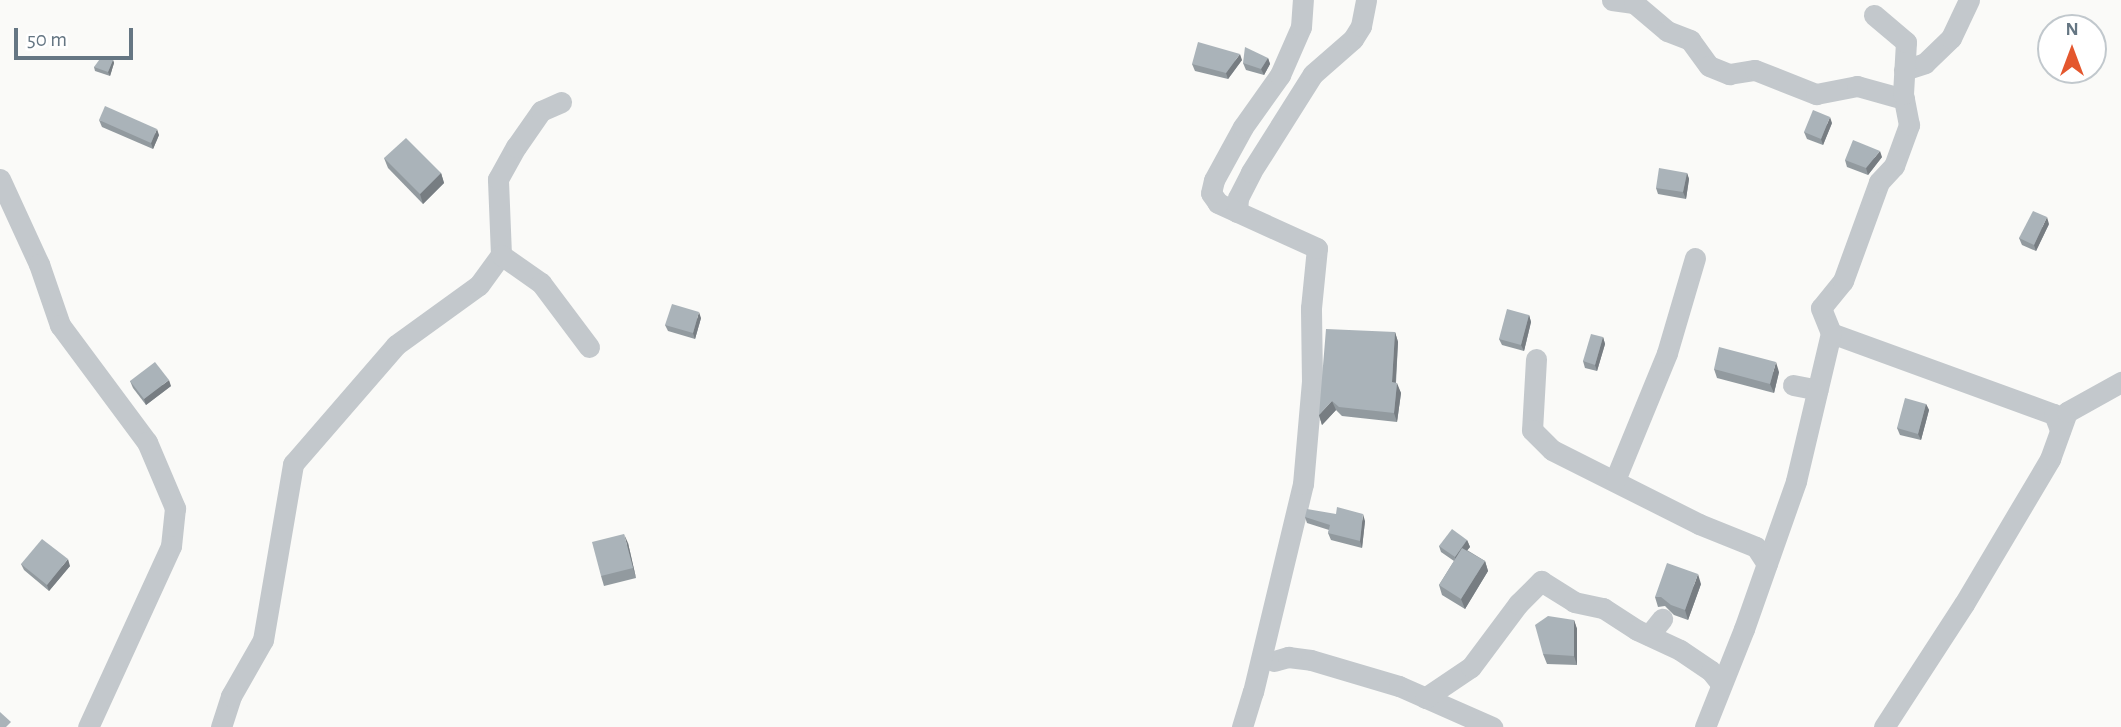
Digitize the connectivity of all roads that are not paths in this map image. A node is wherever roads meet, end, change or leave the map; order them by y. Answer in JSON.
{"nodes":[{"id":1,"x":1303,"y":0,"type":"edge"},
{"id":2,"x":1366,"y":0,"type":"edge"},
{"id":3,"x":1612,"y":0,"type":"edge"},
{"id":4,"x":1969,"y":0,"type":"edge"},
{"id":5,"x":1874,"y":15,"type":"dead end"},
{"id":6,"x":1904,"y":70,"type":"junction"},
{"id":7,"x":1904,"y":99,"type":"junction"},
{"id":8,"x":561,"y":102,"type":"dead end"},
{"id":9,"x":0,"y":179,"type":"edge"},
{"id":10,"x":1237,"y":212,"type":"junction"},
{"id":11,"x":500,"y":255,"type":"junction"},
{"id":12,"x":1695,"y":258,"type":"dead end"},
{"id":13,"x":1831,"y":333,"type":"junction"},
{"id":14,"x":589,"y":347,"type":"dead end"},
{"id":15,"x":1536,"y":359,"type":"dead end"},
{"id":16,"x":1793,"y":385,"type":"dead end"},
{"id":17,"x":1818,"y":390,"type":"junction"},
{"id":18,"x":2116,"y":391,"type":"edge"},
{"id":19,"x":2061,"y":419,"type":"junction"},
{"id":20,"x":1615,"y":480,"type":"junction"},
{"id":21,"x":1767,"y":564,"type":"junction"},
{"id":22,"x":1274,"y":661,"type":"dead end"},
{"id":23,"x":1721,"y":684,"type":"junction"},
{"id":24,"x":1424,"y":698,"type":"junction"},
{"id":25,"x":88,"y":727,"type":"edge"},
{"id":26,"x":221,"y":727,"type":"edge"},
{"id":27,"x":1242,"y":727,"type":"edge"},
{"id":28,"x":1492,"y":727,"type":"edge"},
{"id":29,"x":1705,"y":727,"type":"edge"},
{"id":30,"x":1884,"y":727,"type":"edge"}],
"edges":[{"from":1,"to":10,"type":"street"},
{"from":2,"to":10,"type":"street"},
{"from":3,"to":7,"type":"street"},
{"from":4,"to":6,"type":"street"},
{"from":5,"to":6,"type":"street"},
{"from":6,"to":7,"type":"street"},
{"from":7,"to":13,"type":"street"},
{"from":8,"to":11,"type":"street"},
{"from":9,"to":25,"type":"street"},
{"from":10,"to":27,"type":"street"},
{"from":11,"to":14,"type":"street"},
{"from":11,"to":26,"type":"street"},
{"from":12,"to":20,"type":"street"},
{"from":13,"to":17,"type":"street"},
{"from":13,"to":19,"type":"street"},
{"from":15,"to":20,"type":"street"},
{"from":16,"to":17,"type":"street"},
{"from":17,"to":21,"type":"street"},
{"from":18,"to":19,"type":"street"},
{"from":19,"to":30,"type":"street"},
{"from":20,"to":21,"type":"street"},
{"from":21,"to":23,"type":"street"},
{"from":22,"to":24,"type":"street"},
{"from":23,"to":24,"type":"street"},
{"from":23,"to":29,"type":"street"},
{"from":24,"to":28,"type":"street"}]}
